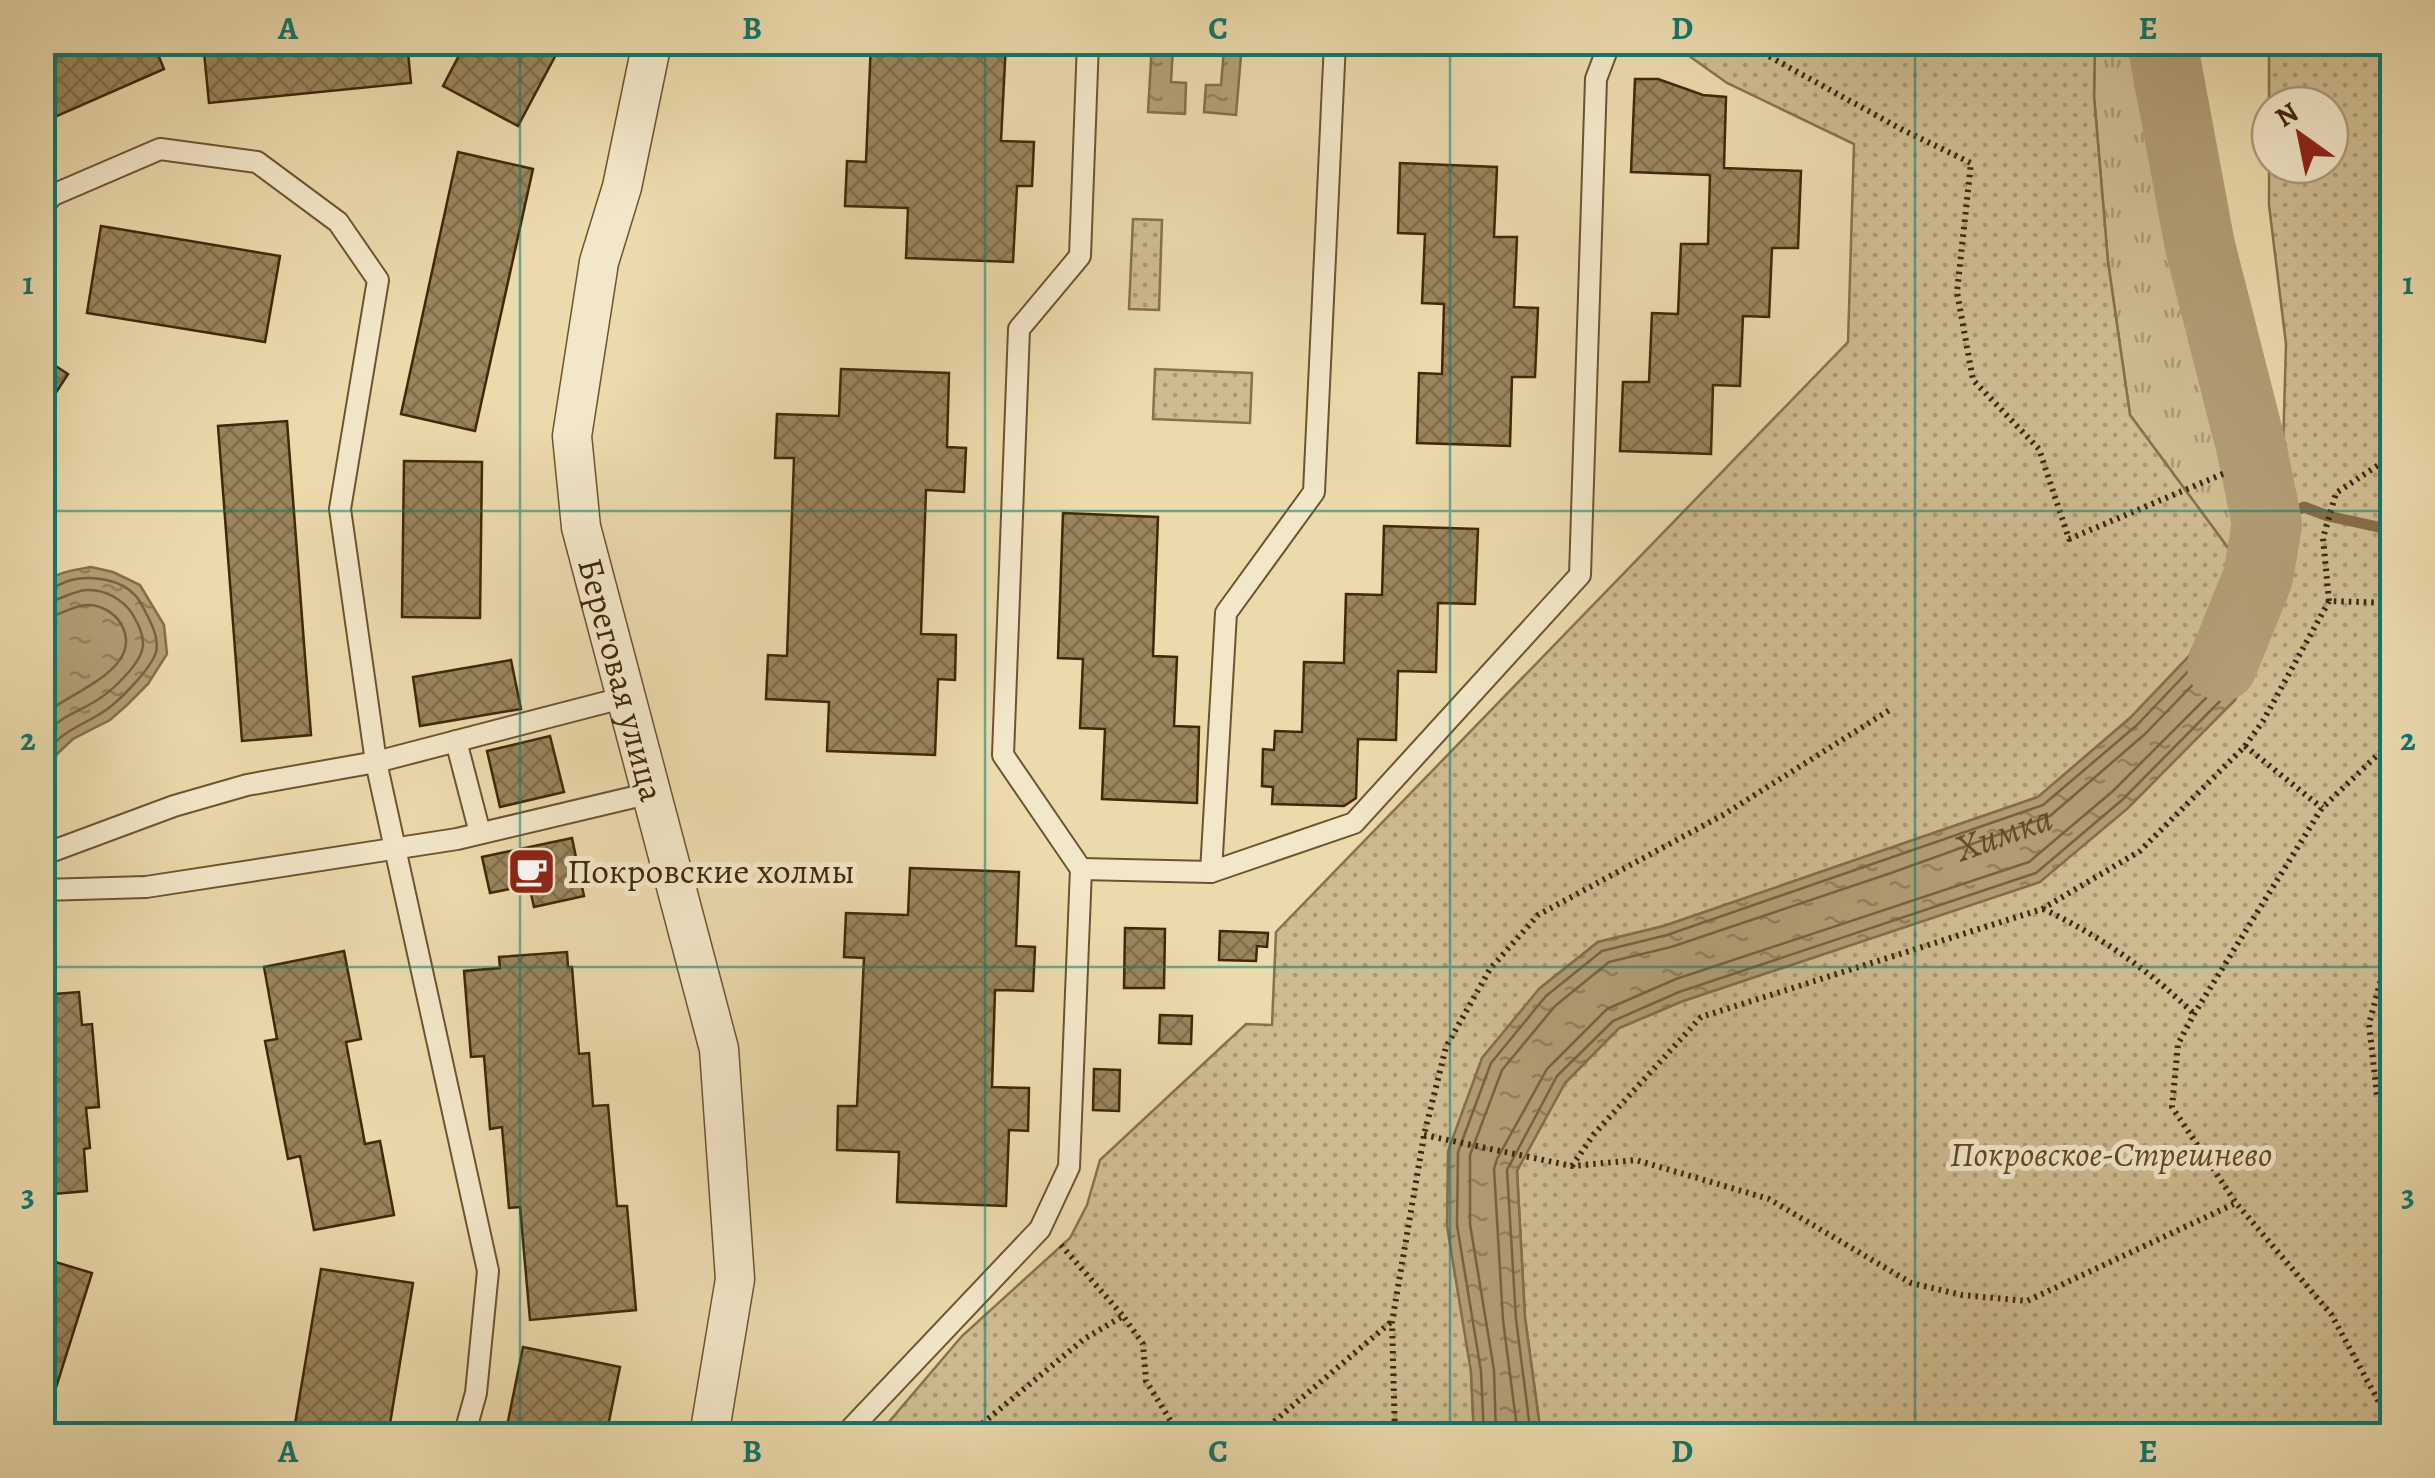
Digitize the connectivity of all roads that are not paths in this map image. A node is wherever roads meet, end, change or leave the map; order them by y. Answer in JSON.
{"nodes":[{"id":1,"x":652,"y":42,"type":"edge"},
{"id":2,"x":1088,"y":42,"type":"edge"},
{"id":3,"x":1335,"y":42,"type":"edge"},
{"id":4,"x":1610,"y":42,"type":"edge"},
{"id":5,"x":42,"y":207,"type":"edge"},
{"id":6,"x":626,"y":697,"type":"junction"},
{"id":7,"x":456,"y":741,"type":"junction"},
{"id":8,"x":376,"y":762,"type":"junction"},
{"id":9,"x":651,"y":792,"type":"junction"},
{"id":10,"x":480,"y":833,"type":"junction"},
{"id":11,"x":395,"y":847,"type":"junction"},
{"id":12,"x":42,"y":854,"type":"edge"},
{"id":13,"x":1080,"y":870,"type":"junction"},
{"id":14,"x":1211,"y":872,"type":"junction"},
{"id":15,"x":42,"y":890,"type":"edge"},
{"id":16,"x":464,"y":1436,"type":"edge"},
{"id":17,"x":709,"y":1436,"type":"edge"},
{"id":18,"x":844,"y":1436,"type":"edge"}],
"edges":[{"from":1,"to":6,"type":"street","name":"Береговая улица"},
{"from":2,"to":13,"type":"lane"},
{"from":3,"to":14,"type":"lane"},
{"from":4,"to":14,"type":"lane"},
{"from":5,"to":8,"type":"lane"},
{"from":6,"to":7,"type":"lane"},
{"from":6,"to":9,"type":"street","name":"Береговая улица"},
{"from":7,"to":8,"type":"lane"},
{"from":7,"to":10,"type":"lane"},
{"from":8,"to":11,"type":"lane"},
{"from":8,"to":12,"type":"lane"},
{"from":9,"to":10,"type":"lane"},
{"from":9,"to":17,"type":"street","name":"Береговая улица"},
{"from":10,"to":11,"type":"lane"},
{"from":11,"to":15,"type":"lane"},
{"from":11,"to":16,"type":"lane"},
{"from":13,"to":14,"type":"lane"},
{"from":13,"to":18,"type":"lane"}]}
